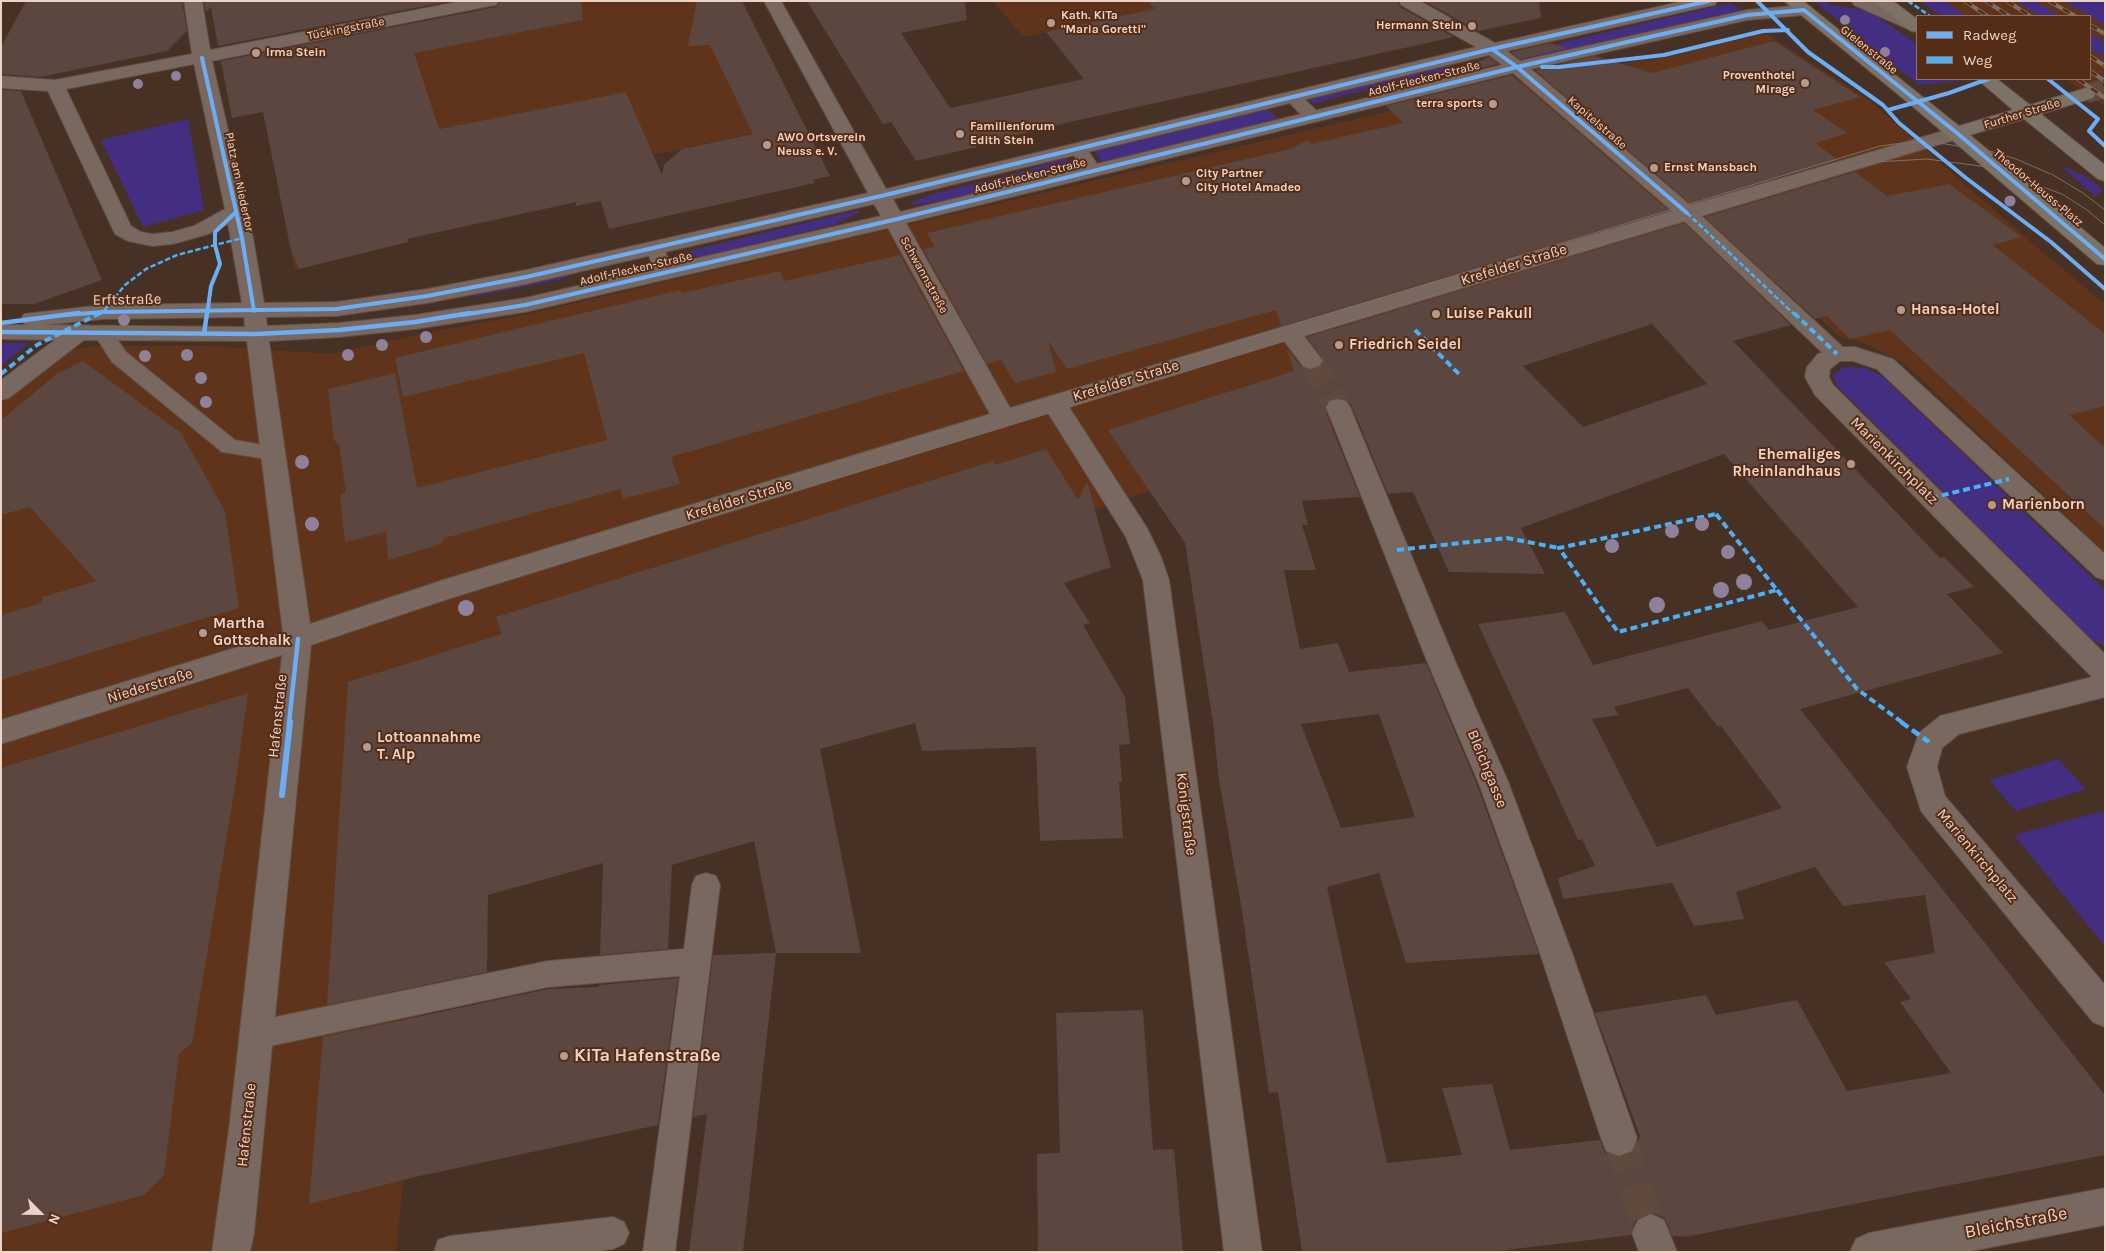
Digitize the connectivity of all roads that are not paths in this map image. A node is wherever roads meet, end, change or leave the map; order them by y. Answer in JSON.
{"nodes":[{"id":1,"x":194,"y":1,"type":"edge"},
{"id":2,"x":490,"y":1,"type":"edge"},
{"id":3,"x":772,"y":1,"type":"edge"},
{"id":4,"x":1407,"y":1,"type":"edge"},
{"id":5,"x":1709,"y":1,"type":"edge"},
{"id":6,"x":1860,"y":1,"type":"edge"},
{"id":7,"x":1882,"y":1,"type":"edge"},
{"id":8,"x":1798,"y":6,"type":"edge"},
{"id":9,"x":1916,"y":25,"type":"edge"},
{"id":10,"x":1916,"y":26,"type":"edge"},
{"id":11,"x":1492,"y":49,"type":"junction"},
{"id":12,"x":202,"y":58,"type":"junction"},
{"id":13,"x":1517,"y":67,"type":"junction"},
{"id":14,"x":1987,"y":80,"type":"edge"},
{"id":15,"x":1,"y":82,"type":"edge"},
{"id":16,"x":55,"y":86,"type":"junction"},
{"id":17,"x":2086,"y":94,"type":"tunnel mouth"},
{"id":18,"x":1292,"y":97,"type":"junction"},
{"id":19,"x":2029,"y":113,"type":"junction"},
{"id":20,"x":1313,"y":117,"type":"junction"},
{"id":21,"x":1957,"y":133,"type":"junction"},
{"id":22,"x":1078,"y":149,"type":"junction"},
{"id":23,"x":1093,"y":171,"type":"junction"},
{"id":24,"x":2105,"y":175,"type":"edge"},
{"id":25,"x":881,"y":196,"type":"junction"},
{"id":26,"x":236,"y":212,"type":"junction"},
{"id":27,"x":1687,"y":213,"type":"junction"},
{"id":28,"x":894,"y":220,"type":"junction"},
{"id":29,"x":655,"y":248,"type":"junction"},
{"id":30,"x":2105,"y":259,"type":"edge"},
{"id":31,"x":664,"y":272,"type":"junction"},
{"id":32,"x":255,"y":322,"type":"junction"},
{"id":33,"x":1,"y":324,"type":"edge"},
{"id":34,"x":1,"y":332,"type":"edge"},
{"id":35,"x":1290,"y":333,"type":"junction"},
{"id":36,"x":77,"y":334,"type":"junction"},
{"id":37,"x":104,"y":334,"type":"junction"},
{"id":38,"x":1837,"y":354,"type":"junction"},
{"id":39,"x":1312,"y":361,"type":"tunnel mouth"},
{"id":40,"x":1,"y":392,"type":"edge"},
{"id":41,"x":1054,"y":402,"type":"junction"},
{"id":42,"x":1338,"y":407,"type":"tunnel mouth"},
{"id":43,"x":1004,"y":418,"type":"junction"},
{"id":44,"x":273,"y":453,"type":"junction"},
{"id":45,"x":2105,"y":570,"type":"edge"},
{"id":46,"x":298,"y":639,"type":"junction"},
{"id":47,"x":2105,"y":672,"type":"edge"},
{"id":48,"x":2105,"y":686,"type":"edge"},
{"id":49,"x":1,"y":732,"type":"edge"},
{"id":50,"x":706,"y":885,"type":"dead end"},
{"id":51,"x":696,"y":961,"type":"junction"},
{"id":52,"x":2105,"y":1011,"type":"edge"},
{"id":53,"x":256,"y":1035,"type":"junction"},
{"id":54,"x":1619,"y":1138,"type":"tunnel mouth"},
{"id":55,"x":2105,"y":1206,"type":"edge"},
{"id":56,"x":613,"y":1233,"type":"dead end"},
{"id":57,"x":231,"y":1252,"type":"edge"},
{"id":58,"x":450,"y":1252,"type":"edge"},
{"id":59,"x":659,"y":1252,"type":"edge"},
{"id":60,"x":1242,"y":1252,"type":"edge"},
{"id":61,"x":1869,"y":1252,"type":"edge"}],
"edges":[{"from":1,"to":12,"type":"street","name":"Platz am Niedertor"},
{"from":2,"to":12,"type":"street","name":"Tückingstraße"},
{"from":3,"to":25,"type":"street","name":"Schwannstraße"},
{"from":4,"to":11,"type":"street","name":"Kapitelstraße"},
{"from":5,"to":11,"type":"street","name":"Adolf-Flecken-Straße"},
{"from":6,"to":10,"type":"street"},
{"from":7,"to":9,"type":"main road"},
{"from":8,"to":13,"type":"street","name":"Adolf-Flecken-Straße"},
{"from":8,"to":21,"type":"main road","name":"Gielenstraße"},
{"from":11,"to":13,"type":"street","name":"Kapitelstraße"},
{"from":11,"to":18,"type":"street","name":"Adolf-Flecken-Straße"},
{"from":12,"to":16,"type":"street"},
{"from":12,"to":26,"type":"street","name":"Platz am Niedertor"},
{"from":13,"to":20,"type":"street","name":"Adolf-Flecken-Straße"},
{"from":13,"to":27,"type":"street","name":"Kapitelstraße"},
{"from":14,"to":19,"type":"main road"},
{"from":15,"to":16,"type":"street"},
{"from":16,"to":26,"type":"street","name":"Platz am Niedertor"},
{"from":17,"to":19,"type":"main road","name":"Further Straße"},
{"from":18,"to":20,"type":"lane"},
{"from":18,"to":22,"type":"street","name":"Adolf-Flecken-Straße"},
{"from":19,"to":21,"type":"main road","name":"Further Straße"},
{"from":19,"to":24,"type":"main road"},
{"from":20,"to":23,"type":"street","name":"Adolf-Flecken-Straße"},
{"from":21,"to":27,"type":"street","name":"Krefelder Straße"},
{"from":21,"to":30,"type":"main road","name":"Theodor-Heuss-Platz"},
{"from":22,"to":23,"type":"lane"},
{"from":22,"to":25,"type":"street","name":"Adolf-Flecken-Straße"},
{"from":23,"to":28,"type":"street","name":"Adolf-Flecken-Straße"},
{"from":25,"to":28,"type":"street","name":"Schwannstraße"},
{"from":25,"to":29,"type":"street","name":"Adolf-Flecken-Straße"},
{"from":26,"to":32,"type":"street","name":"Platz am Niedertor"},
{"from":27,"to":35,"type":"street","name":"Krefelder Straße"},
{"from":27,"to":38,"type":"street"},
{"from":28,"to":31,"type":"street","name":"Adolf-Flecken-Straße"},
{"from":28,"to":43,"type":"street","name":"Schwannstraße"},
{"from":29,"to":31,"type":"lane","name":"Adolf-Flecken-Straße"},
{"from":29,"to":32,"type":"street","name":"Adolf-Flecken-Straße"},
{"from":31,"to":32,"type":"street","name":"Adolf-Flecken-Straße"},
{"from":32,"to":33,"type":"street","name":"Erftstraße"},
{"from":32,"to":37,"type":"street"},
{"from":32,"to":44,"type":"street"},
{"from":34,"to":36,"type":"street"},
{"from":35,"to":39,"type":"street"},
{"from":35,"to":41,"type":"street","name":"Krefelder Straße"},
{"from":36,"to":37,"type":"street"},
{"from":36,"to":40,"type":"street"},
{"from":37,"to":44,"type":"lane"},
{"from":38,"to":45,"type":"street"},
{"from":38,"to":47,"type":"street","name":"Marienkirchplatz"},
{"from":41,"to":43,"type":"street","name":"Krefelder Straße"},
{"from":41,"to":60,"type":"street","name":"Königstraße"},
{"from":42,"to":54,"type":"street","name":"Bleichgasse"},
{"from":43,"to":46,"type":"street","name":"Krefelder Straße"},
{"from":44,"to":46,"type":"street"},
{"from":46,"to":49,"type":"street","name":"Niederstraße"},
{"from":46,"to":53,"type":"street","name":"Hafenstraße"},
{"from":48,"to":52,"type":"street","name":"Marienkirchplatz"},
{"from":50,"to":51,"type":"lane"},
{"from":51,"to":53,"type":"lane"},
{"from":51,"to":59,"type":"lane"},
{"from":53,"to":57,"type":"street","name":"Hafenstraße"},
{"from":55,"to":61,"type":"street","name":"Bleichstraße"},
{"from":56,"to":58,"type":"lane"}]}
